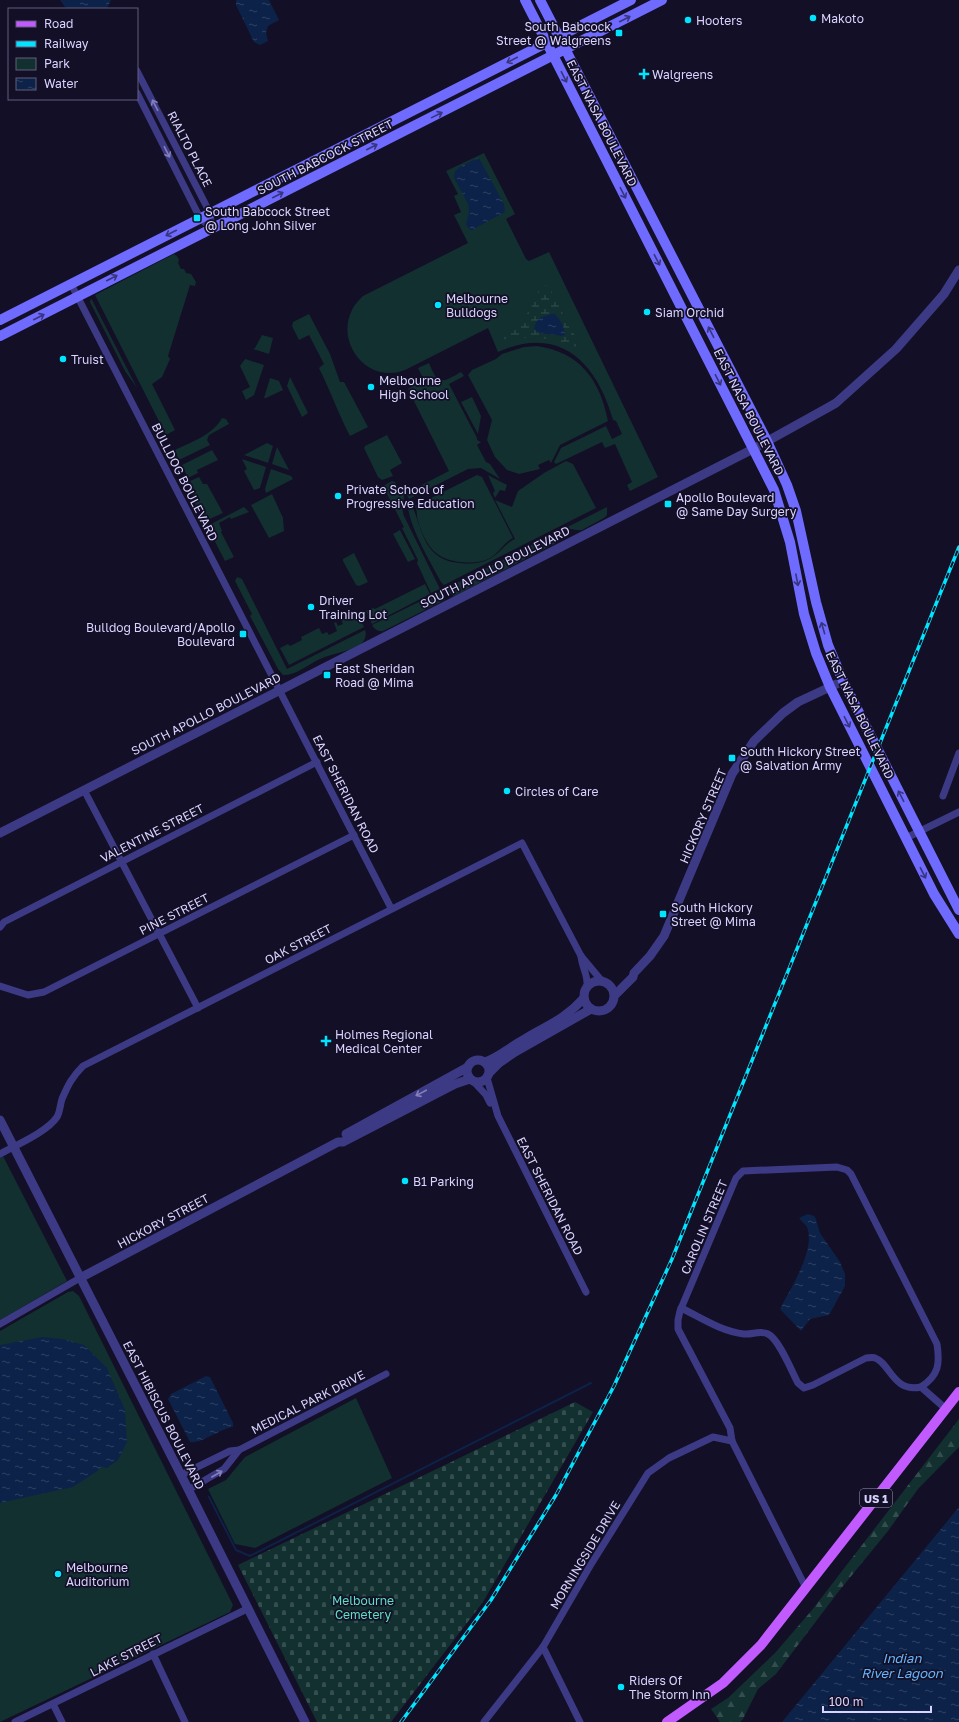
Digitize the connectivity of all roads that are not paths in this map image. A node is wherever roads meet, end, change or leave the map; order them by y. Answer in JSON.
{"nodes":[{"id":1,"x":525,"y":0,"type":"edge"},
{"id":2,"x":540,"y":0,"type":"edge"},
{"id":3,"x":631,"y":0,"type":"edge"},
{"id":4,"x":662,"y":0,"type":"edge"},
{"id":5,"x":558,"y":37,"type":"junction"},
{"id":6,"x":546,"y":43,"type":"junction"},
{"id":7,"x":565,"y":50,"type":"junction"},
{"id":8,"x":553,"y":56,"type":"junction"},
{"id":9,"x":138,"y":73,"type":"edge"},
{"id":10,"x":138,"y":95,"type":"edge"},
{"id":11,"x":167,"y":128,"type":"junction"},
{"id":12,"x":158,"y":133,"type":"junction"},
{"id":13,"x":196,"y":184,"type":"junction"},
{"id":14,"x":186,"y":189,"type":"junction"},
{"id":15,"x":210,"y":213,"type":"junction"},
{"id":16,"x":200,"y":218,"type":"junction"},
{"id":17,"x":212,"y":229,"type":"junction"},
{"id":18,"x":959,"y":270,"type":"edge"},
{"id":19,"x":72,"y":284,"type":"junction"},
{"id":20,"x":78,"y":297,"type":"junction"},
{"id":21,"x":0,"y":320,"type":"edge"},
{"id":22,"x":0,"y":336,"type":"edge"},
{"id":23,"x":767,"y":442,"type":"junction"},
{"id":24,"x":753,"y":449,"type":"junction"},
{"id":25,"x":803,"y":540,"type":"junction"},
{"id":26,"x":790,"y":542,"type":"junction"},
{"id":27,"x":843,"y":681,"type":"junction"},
{"id":28,"x":830,"y":687,"type":"junction"},
{"id":29,"x":280,"y":690,"type":"junction"},
{"id":30,"x":959,"y":753,"type":"edge"},
{"id":31,"x":317,"y":762,"type":"junction"},
{"id":32,"x":84,"y":790,"type":"junction"},
{"id":33,"x":943,"y":796,"type":"dead end"},
{"id":34,"x":959,"y":812,"type":"edge"},
{"id":35,"x":919,"y":831,"type":"junction"},
{"id":36,"x":0,"y":833,"type":"edge"},
{"id":37,"x":354,"y":835,"type":"junction"},
{"id":38,"x":906,"y":838,"type":"junction"},
{"id":39,"x":122,"y":861,"type":"junction"},
{"id":40,"x":391,"y":908,"type":"junction"},
{"id":41,"x":959,"y":910,"type":"edge"},
{"id":42,"x":0,"y":927,"type":"edge"},
{"id":43,"x":160,"y":934,"type":"junction"},
{"id":44,"x":959,"y":934,"type":"edge"},
{"id":45,"x":581,"y":956,"type":"junction"},
{"id":46,"x":634,"y":973,"type":"junction"},
{"id":47,"x":604,"y":981,"type":"junction"},
{"id":48,"x":0,"y":986,"type":"edge"},
{"id":49,"x":587,"y":986,"type":"junction"},
{"id":50,"x":615,"y":995,"type":"junction"},
{"id":51,"x":584,"y":998,"type":"junction"},
{"id":52,"x":198,"y":1008,"type":"junction"},
{"id":53,"x":591,"y":1009,"type":"junction"},
{"id":54,"x":485,"y":1062,"type":"junction"},
{"id":55,"x":468,"y":1067,"type":"junction"},
{"id":56,"x":488,"y":1075,"type":"junction"},
{"id":57,"x":472,"y":1081,"type":"junction"},
{"id":58,"x":402,"y":1107,"type":"junction"},
{"id":59,"x":496,"y":1109,"type":"junction"},
{"id":60,"x":0,"y":1120,"type":"edge"},
{"id":61,"x":13,"y":1146,"type":"junction"},
{"id":62,"x":0,"y":1154,"type":"edge"},
{"id":63,"x":80,"y":1278,"type":"junction"},
{"id":64,"x":586,"y":1292,"type":"dead end"},
{"id":65,"x":681,"y":1308,"type":"junction"},
{"id":66,"x":0,"y":1324,"type":"edge"},
{"id":67,"x":386,"y":1374,"type":"dead end"},
{"id":68,"x":921,"y":1387,"type":"junction"},
{"id":69,"x":959,"y":1392,"type":"edge"},
{"id":70,"x":946,"y":1409,"type":"junction"},
{"id":71,"x":732,"y":1441,"type":"junction"},
{"id":72,"x":239,"y":1450,"type":"junction"},
{"id":73,"x":181,"y":1475,"type":"junction"},
{"id":74,"x":188,"y":1490,"type":"junction"},
{"id":75,"x":806,"y":1588,"type":"junction"},
{"id":76,"x":247,"y":1609,"type":"junction"},
{"id":77,"x":543,"y":1646,"type":"junction"},
{"id":78,"x":153,"y":1654,"type":"junction"},
{"id":79,"x":53,"y":1704,"type":"junction"},
{"id":80,"x":15,"y":1722,"type":"edge"},
{"id":81,"x":62,"y":1722,"type":"edge"},
{"id":82,"x":185,"y":1722,"type":"edge"},
{"id":83,"x":305,"y":1722,"type":"edge"},
{"id":84,"x":484,"y":1722,"type":"edge"},
{"id":85,"x":580,"y":1722,"type":"edge"},
{"id":86,"x":667,"y":1722,"type":"edge"}],
"edges":[{"from":1,"to":6,"type":"main road","name":"EAST NASA BOULEVARD"},
{"from":2,"to":5,"type":"main road","name":"EAST NASA BOULEVARD"},
{"from":3,"to":5,"type":"main road","name":"SOUTH BABCOCK STREET"},
{"from":7,"to":4,"type":"main road","name":"SOUTH BABCOCK STREET","one_way":true},
{"from":5,"to":6,"type":"main road","name":"SOUTH BABCOCK STREET"},
{"from":5,"to":7,"type":"main road","name":"EAST NASA BOULEVARD"},
{"from":6,"to":8,"type":"main road","name":"EAST NASA BOULEVARD"},
{"from":6,"to":15,"type":"main road","name":"SOUTH BABCOCK STREET","one_way":true},
{"from":7,"to":8,"type":"main road","name":"SOUTH BABCOCK STREET"},
{"from":23,"to":7,"type":"main road","name":"EAST NASA BOULEVARD","one_way":true},
{"from":17,"to":8,"type":"main road","name":"SOUTH BABCOCK STREET","one_way":true},
{"from":8,"to":24,"type":"main road","name":"EAST NASA BOULEVARD","one_way":true},
{"from":11,"to":9,"type":"street","name":"RIALTO PLACE","one_way":true},
{"from":10,"to":12,"type":"street","name":"RIALTO PLACE"},
{"from":11,"to":12,"type":"street"},
{"from":11,"to":13,"type":"street","name":"RIALTO PLACE"},
{"from":12,"to":14,"type":"street","name":"RIALTO PLACE","one_way":true},
{"from":13,"to":14,"type":"street"},
{"from":13,"to":15,"type":"street","name":"RIALTO PLACE"},
{"from":14,"to":16,"type":"street","name":"RIALTO PLACE"},
{"from":15,"to":16,"type":"main road","name":"SOUTH BABCOCK STREET"},
{"from":15,"to":17,"type":"street","name":"RIALTO PLACE"},
{"from":16,"to":17,"type":"street","name":"RIALTO PLACE"},
{"from":16,"to":19,"type":"main road","name":"SOUTH BABCOCK STREET","one_way":true},
{"from":20,"to":17,"type":"main road","name":"SOUTH BABCOCK STREET","one_way":true},
{"from":18,"to":23,"type":"street","name":"SOUTH APOLLO BOULEVARD"},
{"from":19,"to":20,"type":"street","name":"BULLDOG BOULEVARD"},
{"from":19,"to":21,"type":"main road","name":"SOUTH BABCOCK STREET"},
{"from":22,"to":20,"type":"main road","name":"SOUTH BABCOCK STREET","one_way":true},
{"from":20,"to":29,"type":"street","name":"BULLDOG BOULEVARD"},
{"from":23,"to":24,"type":"street","name":"SOUTH APOLLO BOULEVARD"},
{"from":23,"to":25,"type":"main road","name":"EAST NASA BOULEVARD"},
{"from":24,"to":26,"type":"main road","name":"EAST NASA BOULEVARD"},
{"from":24,"to":29,"type":"street","name":"SOUTH APOLLO BOULEVARD"},
{"from":25,"to":26,"type":"main road"},
{"from":27,"to":25,"type":"main road","name":"EAST NASA BOULEVARD","one_way":true},
{"from":26,"to":28,"type":"main road","name":"EAST NASA BOULEVARD","one_way":true},
{"from":27,"to":28,"type":"street","name":"HICKORY STREET"},
{"from":35,"to":27,"type":"main road","name":"EAST NASA BOULEVARD","one_way":true},
{"from":28,"to":38,"type":"main road","name":"EAST NASA BOULEVARD","one_way":true},
{"from":28,"to":46,"type":"street","name":"HICKORY STREET"},
{"from":29,"to":31,"type":"street","name":"EAST SHERIDAN ROAD"},
{"from":29,"to":32,"type":"street","name":"SOUTH APOLLO BOULEVARD"},
{"from":30,"to":33,"type":"street"},
{"from":31,"to":37,"type":"street","name":"EAST SHERIDAN ROAD"},
{"from":31,"to":39,"type":"street","name":"VALENTINE STREET"},
{"from":32,"to":36,"type":"street","name":"SOUTH APOLLO BOULEVARD"},
{"from":32,"to":39,"type":"street"},
{"from":34,"to":35,"type":"street"},
{"from":35,"to":38,"type":"street"},
{"from":35,"to":41,"type":"main road","name":"EAST NASA BOULEVARD"},
{"from":37,"to":40,"type":"street","name":"EAST SHERIDAN ROAD"},
{"from":37,"to":43,"type":"street","name":"PINE STREET"},
{"from":38,"to":44,"type":"main road","name":"EAST NASA BOULEVARD","one_way":true},
{"from":39,"to":42,"type":"street","name":"VALENTINE STREET"},
{"from":39,"to":43,"type":"street"},
{"from":40,"to":45,"type":"street","name":"OAK STREET"},
{"from":40,"to":52,"type":"street","name":"OAK STREET"},
{"from":43,"to":48,"type":"street","name":"PINE STREET"},
{"from":43,"to":52,"type":"street"},
{"from":45,"to":47,"type":"street","name":"OAK STREET"},
{"from":45,"to":49,"type":"street","name":"OAK STREET"},
{"from":46,"to":47,"type":"street","name":"HICKORY STREET"},
{"from":46,"to":50,"type":"street","name":"HICKORY STREET"},
{"from":47,"to":49,"type":"street"},
{"from":47,"to":50,"type":"street"},
{"from":49,"to":51,"type":"street"},
{"from":50,"to":53,"type":"street"},
{"from":51,"to":53,"type":"street"},
{"from":51,"to":54,"type":"street"},
{"from":52,"to":61,"type":"street","name":"OAK STREET"},
{"from":53,"to":56,"type":"street"},
{"from":54,"to":55,"type":"street"},
{"from":54,"to":56,"type":"street"},
{"from":55,"to":57,"type":"street"},
{"from":55,"to":58,"type":"street","name":"HICKORY STREET","one_way":true},
{"from":56,"to":57,"type":"street"},
{"from":56,"to":59,"type":"street","name":"EAST SHERIDAN ROAD"},
{"from":57,"to":58,"type":"street","name":"HICKORY STREET"},
{"from":57,"to":59,"type":"street","name":"EAST SHERIDAN ROAD"},
{"from":58,"to":63,"type":"street","name":"HICKORY STREET"},
{"from":59,"to":64,"type":"street","name":"EAST SHERIDAN ROAD"},
{"from":60,"to":61,"type":"street","name":"EAST HIBISCUS BOULEVARD"},
{"from":61,"to":62,"type":"street","name":"OAK STREET"},
{"from":61,"to":63,"type":"street","name":"EAST HIBISCUS BOULEVARD"},
{"from":63,"to":66,"type":"street","name":"HICKORY STREET"},
{"from":63,"to":73,"type":"street","name":"EAST HIBISCUS BOULEVARD"},
{"from":65,"to":68,"type":"street"},
{"from":65,"to":68,"type":"street","name":"CAROLIN STREET"},
{"from":65,"to":71,"type":"street","name":"CAROLIN STREET"},
{"from":67,"to":72,"type":"street","name":"MEDICAL PARK DRIVE"},
{"from":68,"to":70,"type":"street"},
{"from":69,"to":70,"type":"main road","number":"US 1"},
{"from":70,"to":75,"type":"main road","number":"US 1"},
{"from":71,"to":75,"type":"street","name":"CAROLIN STREET"},
{"from":71,"to":77,"type":"street","name":"MORNINGSIDE DRIVE"},
{"from":72,"to":73,"type":"street","name":"MEDICAL PARK DRIVE"},
{"from":74,"to":72,"type":"street","name":"MEDICAL PARK DRIVE","one_way":true},
{"from":73,"to":74,"type":"street","name":"EAST HIBISCUS BOULEVARD"},
{"from":74,"to":76,"type":"street","name":"EAST HIBISCUS BOULEVARD"},
{"from":75,"to":86,"type":"main road","number":"US 1"},
{"from":76,"to":78,"type":"street","name":"LAKE STREET"},
{"from":76,"to":83,"type":"street","name":"EAST HIBISCUS BOULEVARD"},
{"from":77,"to":84,"type":"street","name":"MORNINGSIDE DRIVE"},
{"from":77,"to":85,"type":"street"},
{"from":78,"to":79,"type":"street","name":"LAKE STREET"},
{"from":78,"to":82,"type":"street"},
{"from":79,"to":80,"type":"street","name":"LAKE STREET"},
{"from":79,"to":81,"type":"street"}]}
